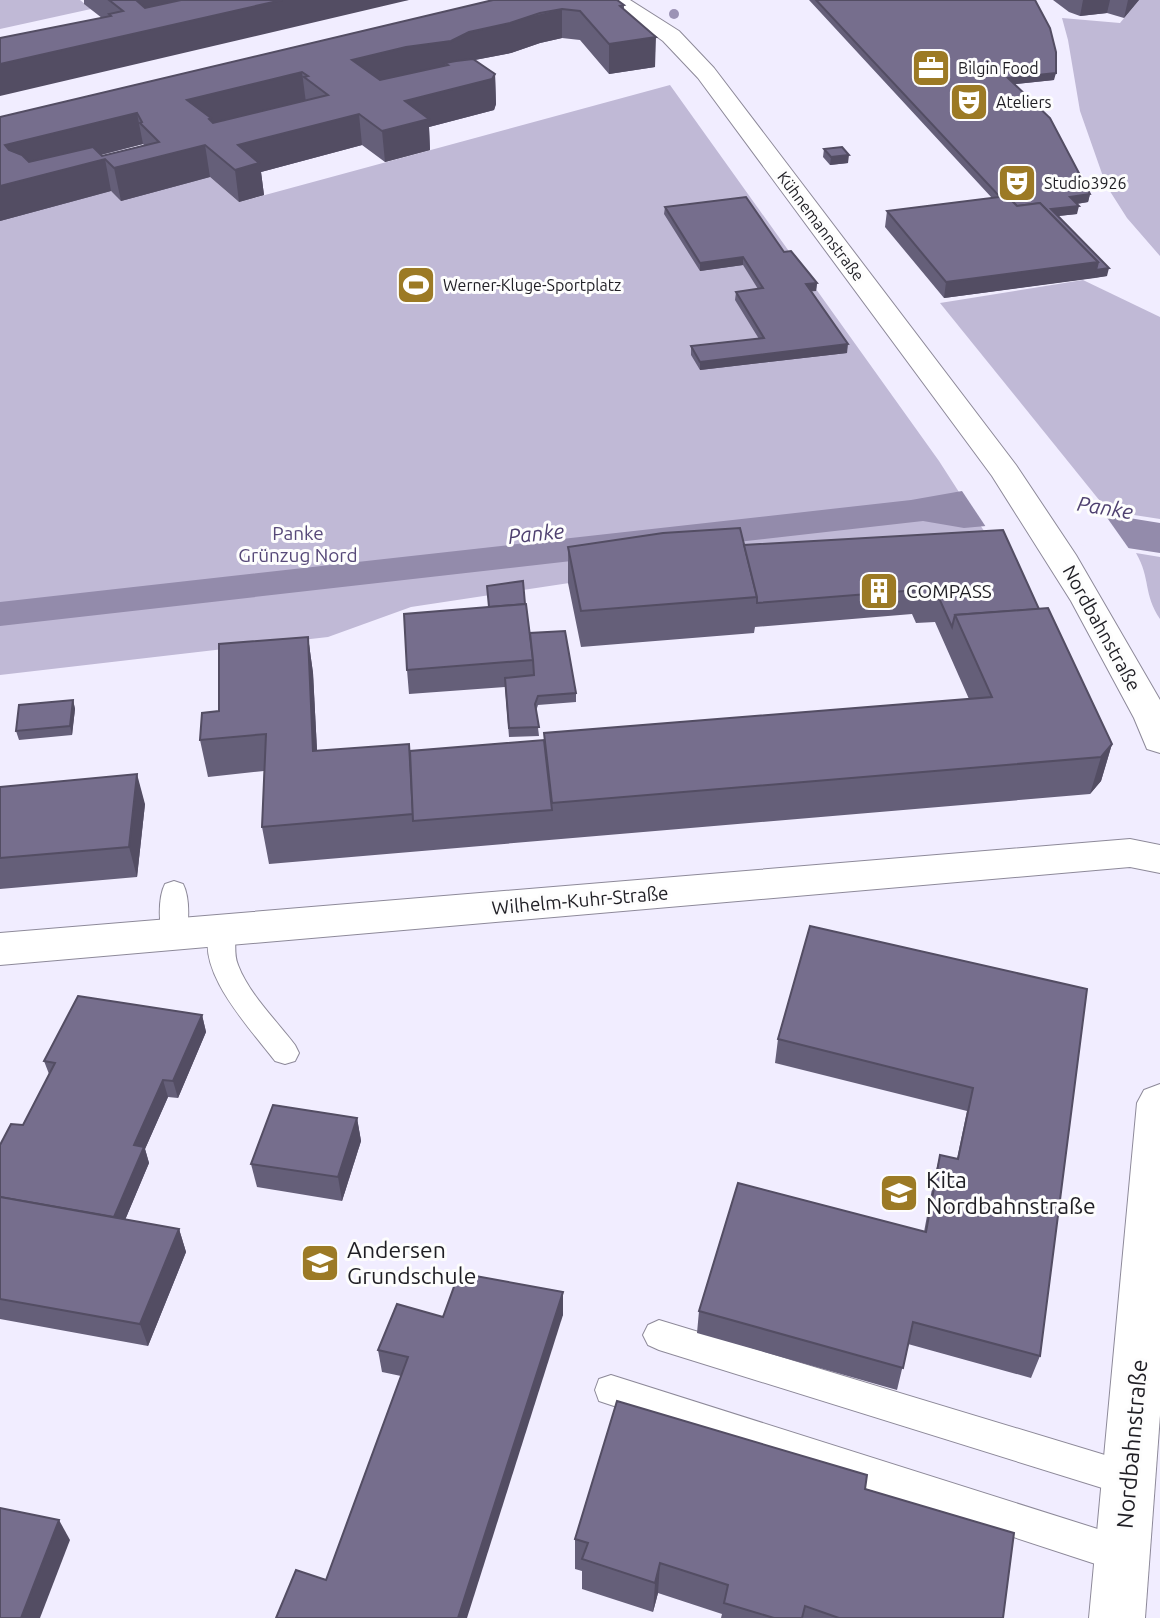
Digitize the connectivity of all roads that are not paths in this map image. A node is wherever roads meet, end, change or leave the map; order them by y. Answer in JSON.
{"nodes":[{"id":1,"x":616,"y":0,"type":"edge"},
{"id":2,"x":1060,"y":555,"type":"joint"},
{"id":3,"x":1160,"y":740,"type":"edge"},
{"id":4,"x":1160,"y":859,"type":"edge"},
{"id":5,"x":174,"y":891,"type":"dead end"},
{"id":6,"x":222,"y":930,"type":"junction"},
{"id":7,"x":174,"y":934,"type":"junction"},
{"id":8,"x":0,"y":949,"type":"edge"},
{"id":9,"x":285,"y":1053,"type":"dead end"},
{"id":10,"x":1160,"y":1103,"type":"edge"},
{"id":11,"x":659,"y":1335,"type":"dead end"},
{"id":12,"x":611,"y":1390,"type":"dead end"},
{"id":13,"x":1128,"y":1479,"type":"junction"},
{"id":14,"x":1123,"y":1555,"type":"junction"},
{"id":15,"x":1117,"y":1618,"type":"edge"}],
"edges":[{"from":1,"to":2,"type":"street","name":"Kühnemannstraße"},
{"from":2,"to":3,"type":"street","name":"Nordbahnstraße"},
{"from":4,"to":6,"type":"street","name":"Wilhelm-Kuhr-Straße"},
{"from":5,"to":7,"type":"lane"},
{"from":6,"to":7,"type":"street","name":"Wilhelm-Kuhr-Straße"},
{"from":6,"to":9,"type":"lane"},
{"from":7,"to":8,"type":"street","name":"Wilhelm-Kuhr-Straße"},
{"from":10,"to":13,"type":"street","name":"Nordbahnstraße"},
{"from":11,"to":13,"type":"lane"},
{"from":12,"to":14,"type":"lane"},
{"from":13,"to":14,"type":"street","name":"Nordbahnstraße"},
{"from":14,"to":15,"type":"street","name":"Nordbahnstraße"}]}
